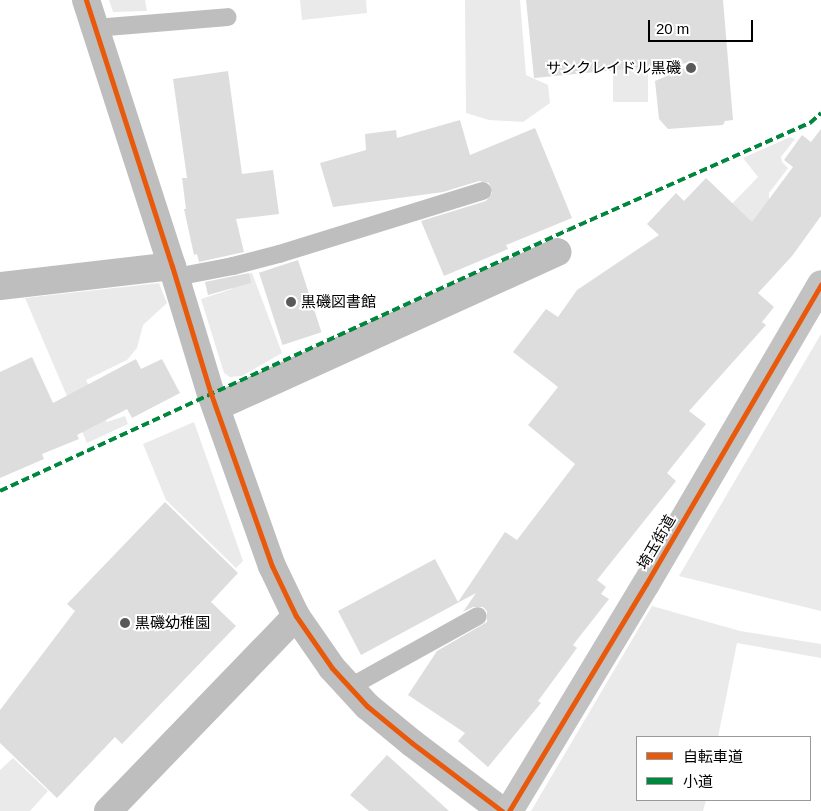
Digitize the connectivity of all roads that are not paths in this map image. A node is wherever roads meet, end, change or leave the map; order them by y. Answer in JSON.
{"nodes":[{"id":1,"x":86,"y":0,"type":"edge"},
{"id":2,"x":228,"y":17,"type":"dead end"},
{"id":3,"x":95,"y":28,"type":"junction"},
{"id":4,"x":482,"y":192,"type":"dead end"},
{"id":5,"x":557,"y":252,"type":"dead end"},
{"id":6,"x":174,"y":271,"type":"junction"},
{"id":7,"x":821,"y":284,"type":"edge"},
{"id":8,"x":0,"y":286,"type":"edge"},
{"id":9,"x":216,"y":407,"type":"junction"},
{"id":10,"x":296,"y":616,"type":"junction"},
{"id":11,"x":478,"y":616,"type":"dead end"},
{"id":12,"x":350,"y":687,"type":"junction"},
{"id":13,"x":108,"y":811,"type":"edge"},
{"id":14,"x":502,"y":811,"type":"edge"},
{"id":15,"x":509,"y":811,"type":"edge"}],
"edges":[{"from":1,"to":3,"type":"street"},
{"from":2,"to":3,"type":"lane"},
{"from":3,"to":6,"type":"street"},
{"from":4,"to":6,"type":"lane"},
{"from":5,"to":9,"type":"street"},
{"from":6,"to":8,"type":"street"},
{"from":6,"to":9,"type":"street"},
{"from":7,"to":15,"type":"street","name":"埼玉街道"},
{"from":9,"to":10,"type":"street"},
{"from":10,"to":12,"type":"street"},
{"from":10,"to":13,"type":"street"},
{"from":11,"to":12,"type":"lane"},
{"from":12,"to":14,"type":"street"}]}
